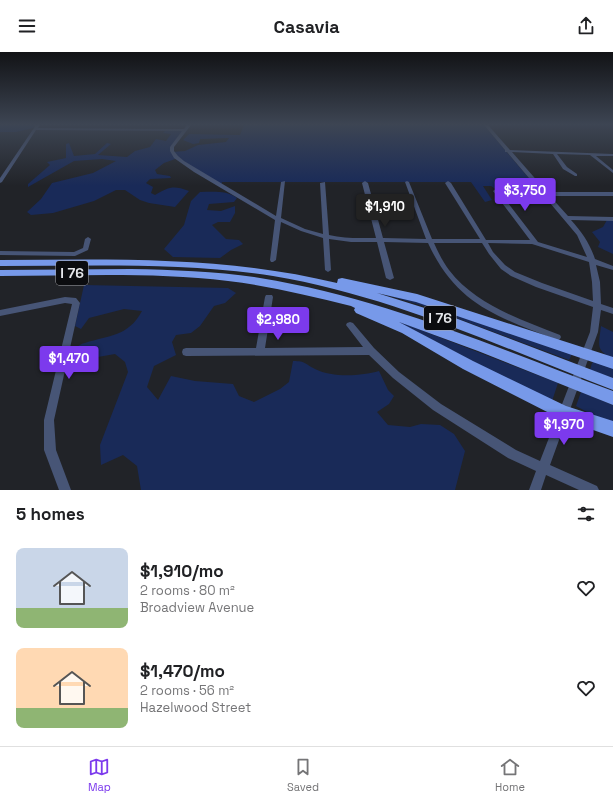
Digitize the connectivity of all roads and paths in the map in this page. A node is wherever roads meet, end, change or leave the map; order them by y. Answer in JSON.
{"nodes":[{"id":1,"x":25,"y":145,"type":"edge"},
{"id":2,"x":173,"y":145,"type":"edge"},
{"id":3,"x":503,"y":145,"type":"edge"},
{"id":4,"x":507,"y":151,"type":"junction"},
{"id":5,"x":554,"y":153,"type":"junction"},
{"id":6,"x":592,"y":155,"type":"junction"},
{"id":7,"x":613,"y":155,"type":"edge"},
{"id":8,"x":613,"y":172,"type":"edge"},
{"id":9,"x":575,"y":175,"type":"dead end"},
{"id":10,"x":0,"y":182,"type":"edge"},
{"id":11,"x":283,"y":182,"type":"dead end"},
{"id":12,"x":407,"y":182,"type":"dead end"},
{"id":13,"x":323,"y":183,"type":"dead end"},
{"id":14,"x":365,"y":183,"type":"dead end"},
{"id":15,"x":448,"y":183,"type":"dead end"},
{"id":16,"x":496,"y":191,"type":"dead end"},
{"id":17,"x":545,"y":194,"type":"junction"},
{"id":18,"x":613,"y":194,"type":"edge"},
{"id":19,"x":566,"y":218,"type":"junction"},
{"id":20,"x":278,"y":219,"type":"junction"},
{"id":21,"x":613,"y":219,"type":"edge"},
{"id":22,"x":327,"y":238,"type":"junction"},
{"id":23,"x":88,"y":239,"type":"dead end"},
{"id":24,"x":379,"y":240,"type":"junction"},
{"id":25,"x":431,"y":241,"type":"junction"},
{"id":26,"x":484,"y":241,"type":"junction"},
{"id":27,"x":536,"y":243,"type":"junction"},
{"id":28,"x":0,"y":253,"type":"edge"},
{"id":29,"x":273,"y":260,"type":"dead end"},
{"id":30,"x":591,"y":260,"type":"junction"},
{"id":31,"x":0,"y":263,"type":"edge"},
{"id":32,"x":613,"y":268,"type":"edge"},
{"id":33,"x":328,"y":270,"type":"dead end"},
{"id":34,"x":261,"y":271,"type":"junction"},
{"id":35,"x":0,"y":273,"type":"edge"},
{"id":36,"x":390,"y":278,"type":"dead end"},
{"id":37,"x":319,"y":294,"type":"junction"},
{"id":38,"x":269,"y":298,"type":"dead end"},
{"id":39,"x":597,"y":305,"type":"junction"},
{"id":40,"x":613,"y":311,"type":"edge"},
{"id":41,"x":0,"y":314,"type":"edge"},
{"id":42,"x":350,"y":325,"type":"dead end"},
{"id":43,"x":557,"y":337,"type":"dead end"},
{"id":44,"x":260,"y":351,"type":"junction"},
{"id":45,"x":371,"y":351,"type":"junction"},
{"id":46,"x":186,"y":352,"type":"dead end"},
{"id":47,"x":584,"y":358,"type":"junction"},
{"id":48,"x":613,"y":363,"type":"edge"},
{"id":49,"x":613,"y":384,"type":"edge"},
{"id":50,"x":613,"y":398,"type":"edge"},
{"id":51,"x":564,"y":413,"type":"junction"},
{"id":52,"x":613,"y":429,"type":"edge"},
{"id":53,"x":543,"y":468,"type":"junction"},
{"id":54,"x":65,"y":490,"type":"edge"},
{"id":55,"x":535,"y":490,"type":"edge"},
{"id":56,"x":593,"y":490,"type":"edge"}],
"edges":[{"from":1,"to":10,"type":"street"},
{"from":2,"to":20,"type":"street"},
{"from":3,"to":4,"type":"street"},
{"from":4,"to":5,"type":"street"},
{"from":4,"to":17,"type":"street"},
{"from":5,"to":6,"type":"street"},
{"from":5,"to":9,"type":"street"},
{"from":6,"to":7,"type":"street"},
{"from":6,"to":8,"type":"street"},
{"from":11,"to":20,"type":"street"},
{"from":12,"to":25,"type":"street"},
{"from":13,"to":22,"type":"street"},
{"from":14,"to":24,"type":"street"},
{"from":15,"to":26,"type":"street"},
{"from":16,"to":27,"type":"street"},
{"from":17,"to":18,"type":"street"},
{"from":17,"to":19,"type":"street"},
{"from":19,"to":21,"type":"street"},
{"from":19,"to":30,"type":"street"},
{"from":20,"to":22,"type":"street"},
{"from":20,"to":29,"type":"street"},
{"from":22,"to":24,"type":"street"},
{"from":22,"to":33,"type":"street"},
{"from":23,"to":28,"type":"street"},
{"from":24,"to":25,"type":"street"},
{"from":24,"to":36,"type":"street"},
{"from":25,"to":26,"type":"street"},
{"from":25,"to":43,"type":"street"},
{"from":26,"to":27,"type":"street"},
{"from":26,"to":39,"type":"street"},
{"from":27,"to":30,"type":"street"},
{"from":30,"to":32,"type":"street"},
{"from":30,"to":39,"type":"street"},
{"from":31,"to":34,"type":"highway","number":"I 76"},
{"from":34,"to":47,"type":"highway"},
{"from":34,"to":49,"type":"highway","number":"I 76"},
{"from":35,"to":37,"type":"highway","number":"I 76"},
{"from":37,"to":50,"type":"highway","number":"I 76"},
{"from":37,"to":51,"type":"highway"},
{"from":38,"to":44,"type":"street"},
{"from":39,"to":40,"type":"street"},
{"from":39,"to":47,"type":"street"},
{"from":41,"to":54,"type":"street"},
{"from":42,"to":45,"type":"street"},
{"from":44,"to":45,"type":"street"},
{"from":44,"to":46,"type":"street"},
{"from":45,"to":53,"type":"street"},
{"from":47,"to":48,"type":"highway"},
{"from":47,"to":51,"type":"street"},
{"from":51,"to":52,"type":"highway"},
{"from":51,"to":53,"type":"street"},
{"from":53,"to":55,"type":"street"},
{"from":53,"to":56,"type":"street"}]}
